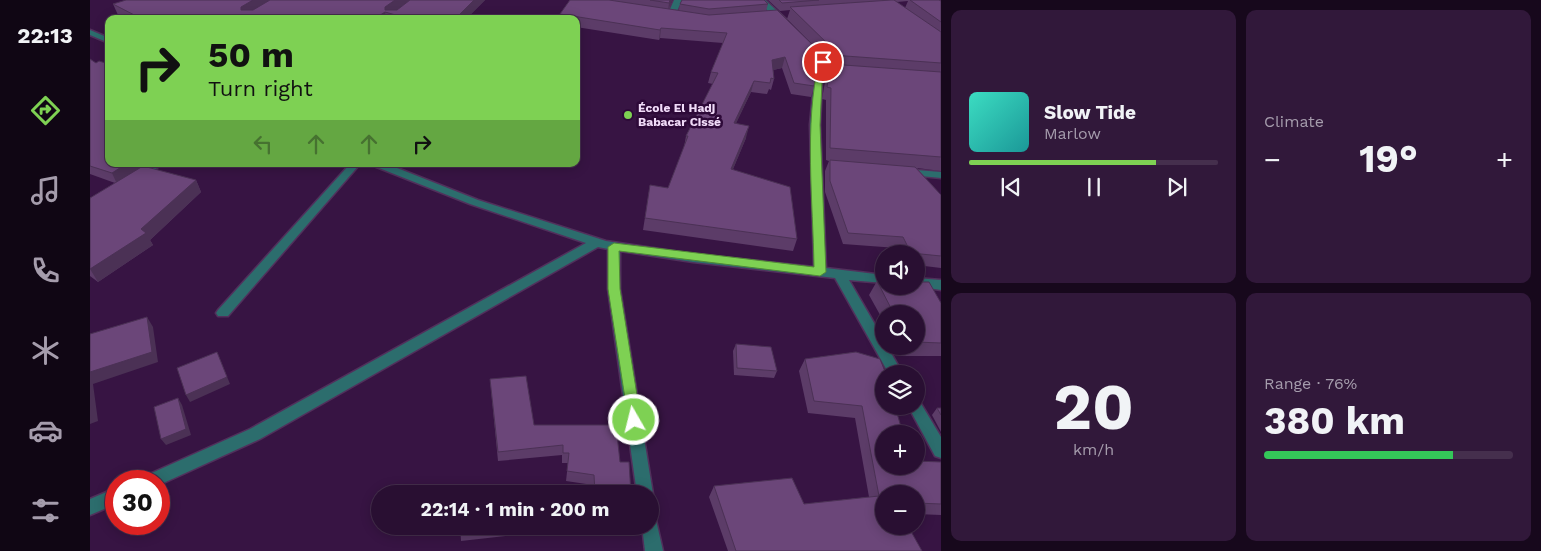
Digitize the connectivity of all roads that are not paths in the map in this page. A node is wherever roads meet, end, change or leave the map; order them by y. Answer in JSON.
{"nodes":[{"id":1,"x":678,"y":0,"type":"edge"},
{"id":2,"x":761,"y":0,"type":"edge"},
{"id":3,"x":662,"y":14,"type":"edge"},
{"id":4,"x":787,"y":15,"type":"dead end"},
{"id":5,"x":671,"y":16,"type":"junction"},
{"id":6,"x":773,"y":16,"type":"junction"},
{"id":7,"x":680,"y":17,"type":"edge"},
{"id":8,"x":790,"y":29,"type":"edge"},
{"id":9,"x":91,"y":34,"type":"edge"},
{"id":10,"x":105,"y":39,"type":"edge"},
{"id":11,"x":804,"y":42,"type":"edge"},
{"id":12,"x":152,"y":167,"type":"edge"},
{"id":13,"x":352,"y":167,"type":"edge"},
{"id":14,"x":386,"y":167,"type":"edge"},
{"id":15,"x":893,"y":171,"type":"edge"},
{"id":16,"x":941,"y":175,"type":"edge"},
{"id":17,"x":127,"y":184,"type":"edge"},
{"id":18,"x":596,"y":243,"type":"junction"},
{"id":19,"x":614,"y":247,"type":"junction"},
{"id":20,"x":820,"y":272,"type":"junction"},
{"id":21,"x":840,"y":275,"type":"junction"},
{"id":22,"x":875,"y":278,"type":"edge"},
{"id":23,"x":925,"y":283,"type":"edge"},
{"id":24,"x":941,"y":284,"type":"edge"},
{"id":25,"x":223,"y":313,"type":"dead end"},
{"id":26,"x":891,"y":365,"type":"edge"},
{"id":27,"x":920,"y":415,"type":"edge"},
{"id":28,"x":941,"y":451,"type":"edge"},
{"id":29,"x":170,"y":472,"type":"edge"},
{"id":30,"x":644,"y":485,"type":"edge"},
{"id":31,"x":105,"y":501,"type":"edge"},
{"id":32,"x":90,"y":507,"type":"edge"},
{"id":33,"x":651,"y":535,"type":"edge"},
{"id":34,"x":654,"y":551,"type":"edge"}],
"edges":[{"from":1,"to":5,"type":"street"},
{"from":2,"to":6,"type":"street"},
{"from":3,"to":5,"type":"street"},
{"from":4,"to":6,"type":"street"},
{"from":5,"to":7,"type":"street"},
{"from":6,"to":8,"type":"street"},
{"from":9,"to":10,"type":"street"},
{"from":11,"to":20,"type":"street"},
{"from":12,"to":17,"type":"street"},
{"from":13,"to":25,"type":"street"},
{"from":14,"to":18,"type":"street"},
{"from":15,"to":16,"type":"street"},
{"from":18,"to":19,"type":"street"},
{"from":18,"to":29,"type":"street"},
{"from":19,"to":20,"type":"street"},
{"from":19,"to":30,"type":"street"},
{"from":20,"to":21,"type":"street"},
{"from":21,"to":22,"type":"street"},
{"from":21,"to":26,"type":"street"},
{"from":23,"to":24,"type":"street"},
{"from":27,"to":28,"type":"street"},
{"from":31,"to":32,"type":"street"},
{"from":33,"to":34,"type":"street"}]}
